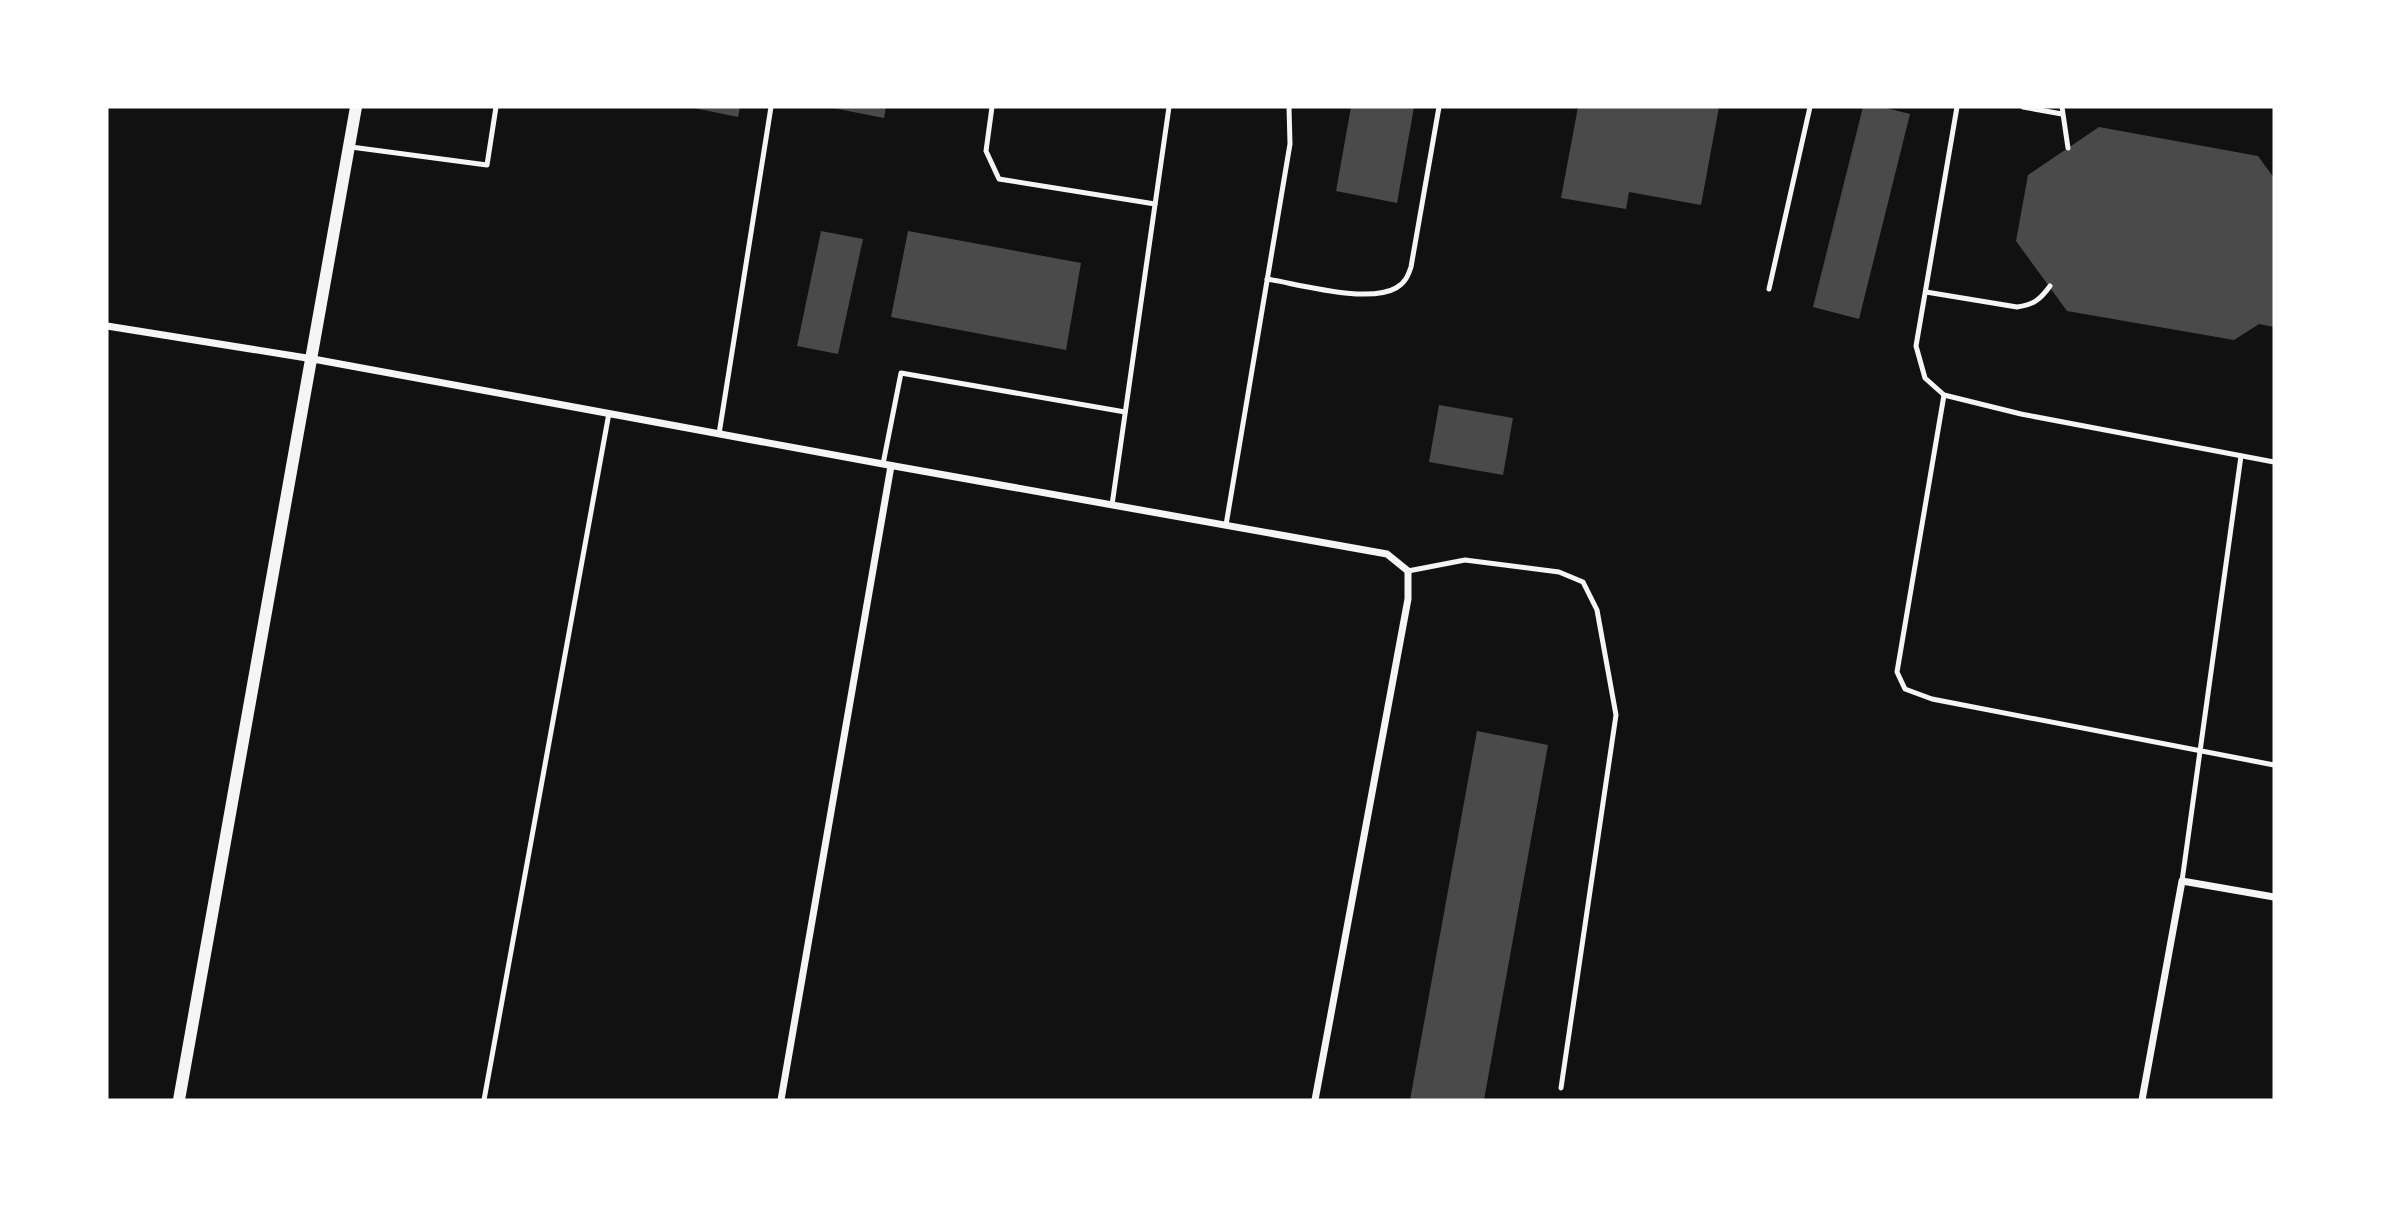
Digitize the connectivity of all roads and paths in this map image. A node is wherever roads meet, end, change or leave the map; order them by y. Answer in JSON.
{"nodes":[{"id":1,"x":356,"y":107,"type":"edge"},
{"id":2,"x":496,"y":107,"type":"edge"},
{"id":3,"x":771,"y":107,"type":"edge"},
{"id":4,"x":992,"y":107,"type":"edge"},
{"id":5,"x":1170,"y":107,"type":"edge"},
{"id":6,"x":1289,"y":107,"type":"edge"},
{"id":7,"x":1439,"y":107,"type":"edge"},
{"id":8,"x":1810,"y":107,"type":"edge"},
{"id":9,"x":1957,"y":107,"type":"edge"},
{"id":10,"x":2024,"y":107,"type":"edge"},
{"id":11,"x":2062,"y":110,"type":"edge"},
{"id":12,"x":349,"y":147,"type":"junction"},
{"id":13,"x":2068,"y":148,"type":"dead end"},
{"id":14,"x":1155,"y":204,"type":"junction"},
{"id":15,"x":1266,"y":279,"type":"junction"},
{"id":16,"x":2050,"y":286,"type":"dead end"},
{"id":17,"x":1769,"y":289,"type":"dead end"},
{"id":18,"x":1926,"y":292,"type":"junction"},
{"id":19,"x":107,"y":326,"type":"edge"},
{"id":20,"x":313,"y":359,"type":"junction"},
{"id":21,"x":1944,"y":395,"type":"junction"},
{"id":22,"x":1125,"y":412,"type":"junction"},
{"id":23,"x":609,"y":413,"type":"junction"},
{"id":24,"x":719,"y":434,"type":"junction"},
{"id":25,"x":2241,"y":456,"type":"junction"},
{"id":26,"x":2274,"y":462,"type":"edge"},
{"id":27,"x":887,"y":465,"type":"junction"},
{"id":28,"x":1112,"y":505,"type":"junction"},
{"id":29,"x":1226,"y":525,"type":"junction"},
{"id":30,"x":1408,"y":571,"type":"junction"},
{"id":31,"x":2200,"y":750,"type":"junction"},
{"id":32,"x":2274,"y":765,"type":"edge"},
{"id":33,"x":2182,"y":881,"type":"junction"},
{"id":34,"x":2274,"y":897,"type":"edge"},
{"id":35,"x":1561,"y":1088,"type":"dead end"},
{"id":36,"x":179,"y":1100,"type":"edge"},
{"id":37,"x":484,"y":1100,"type":"edge"},
{"id":38,"x":781,"y":1100,"type":"edge"},
{"id":39,"x":1315,"y":1100,"type":"edge"},
{"id":40,"x":2142,"y":1100,"type":"edge"}],
"edges":[{"from":1,"to":12,"type":"street"},
{"from":2,"to":12,"type":"lane"},
{"from":3,"to":24,"type":"lane"},
{"from":4,"to":14,"type":"lane"},
{"from":5,"to":14,"type":"lane"},
{"from":6,"to":15,"type":"lane"},
{"from":7,"to":15,"type":"lane"},
{"from":8,"to":17,"type":"lane"},
{"from":9,"to":18,"type":"lane"},
{"from":10,"to":11,"type":"lane"},
{"from":11,"to":13,"type":"lane"},
{"from":12,"to":20,"type":"street"},
{"from":14,"to":22,"type":"lane"},
{"from":15,"to":29,"type":"lane"},
{"from":16,"to":18,"type":"lane"},
{"from":18,"to":21,"type":"lane"},
{"from":19,"to":20,"type":"street"},
{"from":20,"to":23,"type":"street"},
{"from":20,"to":36,"type":"street"},
{"from":21,"to":25,"type":"lane"},
{"from":21,"to":31,"type":"lane"},
{"from":22,"to":27,"type":"lane"},
{"from":22,"to":28,"type":"lane"},
{"from":23,"to":24,"type":"street"},
{"from":23,"to":37,"type":"lane"},
{"from":24,"to":27,"type":"street"},
{"from":25,"to":26,"type":"lane"},
{"from":25,"to":31,"type":"lane"},
{"from":27,"to":28,"type":"street"},
{"from":27,"to":38,"type":"street"},
{"from":28,"to":29,"type":"street"},
{"from":29,"to":30,"type":"street"},
{"from":30,"to":35,"type":"lane"},
{"from":30,"to":39,"type":"street"},
{"from":31,"to":32,"type":"lane"},
{"from":31,"to":33,"type":"lane"},
{"from":33,"to":34,"type":"street"},
{"from":33,"to":40,"type":"street"}]}
